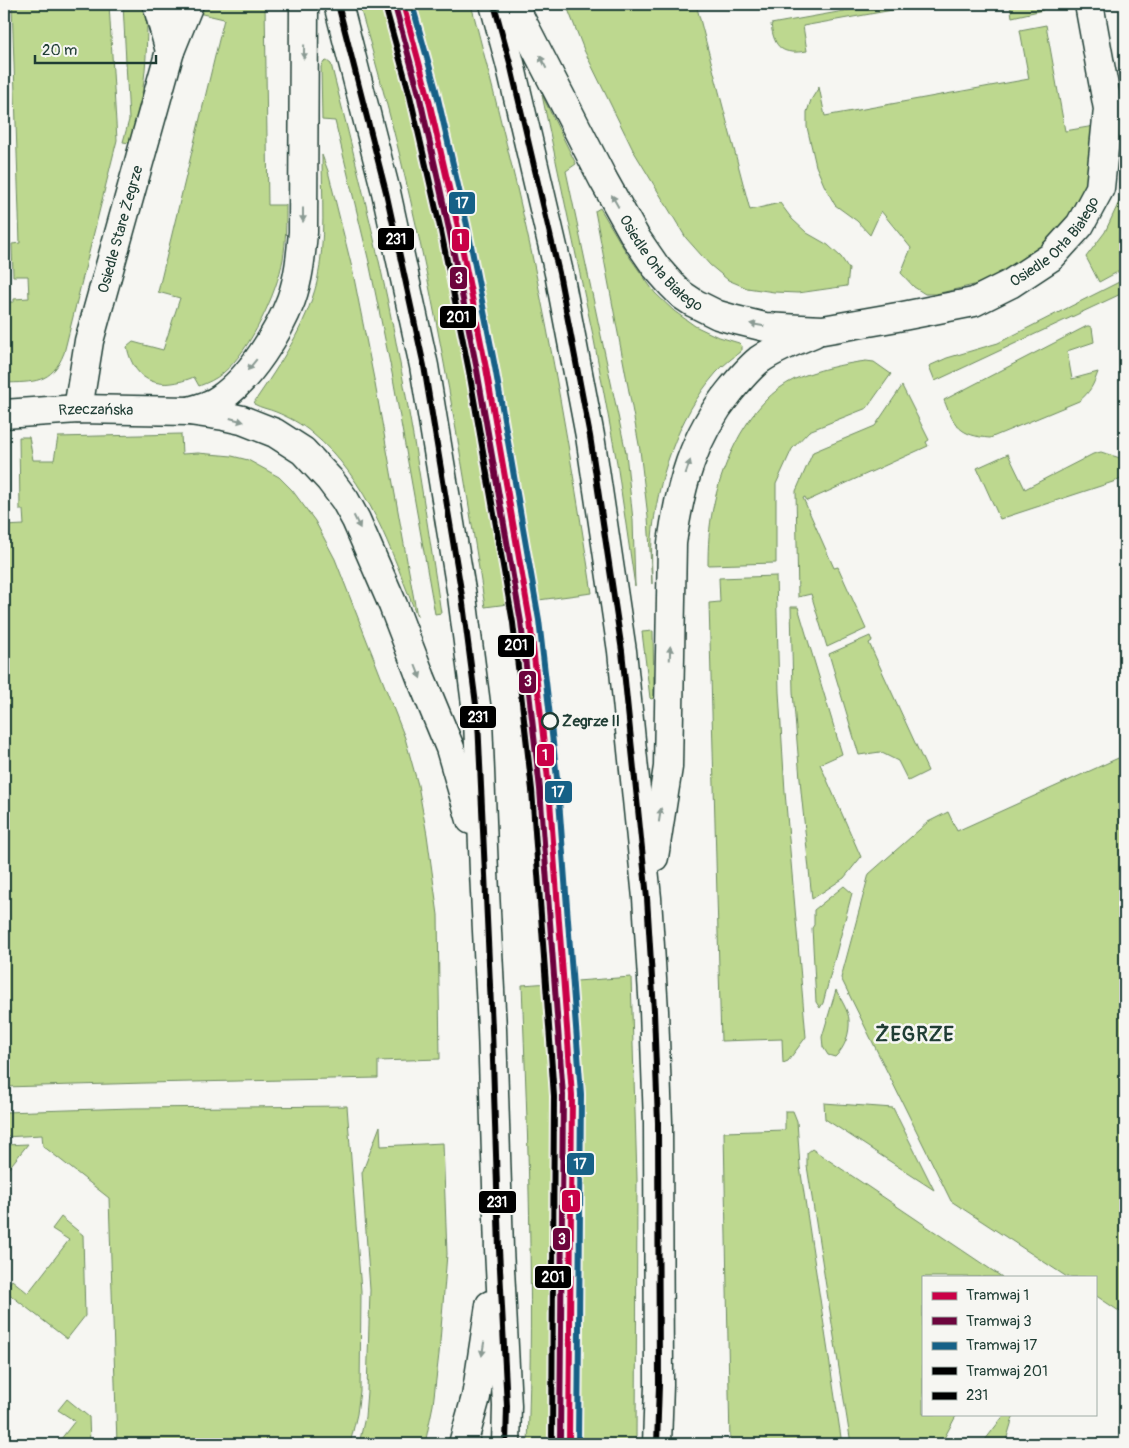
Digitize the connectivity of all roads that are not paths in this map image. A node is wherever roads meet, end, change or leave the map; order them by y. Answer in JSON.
{"nodes":[{"id":1,"x":157,"y":4,"type":"edge"},
{"id":2,"x":189,"y":4,"type":"edge"},
{"id":3,"x":304,"y":4,"type":"edge"},
{"id":4,"x":338,"y":4,"type":"edge"},
{"id":5,"x":494,"y":4,"type":"edge"},
{"id":6,"x":513,"y":4,"type":"edge"},
{"id":7,"x":1089,"y":4,"type":"edge"},
{"id":8,"x":170,"y":51,"type":"junction"},
{"id":9,"x":823,"y":330,"type":"junction"},
{"id":10,"x":78,"y":410,"type":"junction"},
{"id":11,"x":190,"y":411,"type":"junction"},
{"id":12,"x":4,"y":414,"type":"edge"},
{"id":13,"x":484,"y":872,"type":"junction"},
{"id":14,"x":647,"y":898,"type":"junction"},
{"id":15,"x":499,"y":1249,"type":"junction"},
{"id":16,"x":463,"y":1444,"type":"edge"},
{"id":17,"x":506,"y":1444,"type":"edge"},
{"id":18,"x":657,"y":1444,"type":"edge"}],
"edges":[{"from":1,"to":8,"type":"street"},
{"from":2,"to":8,"type":"street","name":"Osiedle Stare Żegrze"},
{"from":3,"to":11,"type":"street","one_way":true},
{"from":4,"to":13,"type":"street"},
{"from":5,"to":14,"type":"street"},
{"from":9,"to":6,"type":"street","name":"Osiedle Orła Białego","one_way":true},
{"from":7,"to":9,"type":"street","name":"Osiedle Orła Białego"},
{"from":8,"to":10,"type":"street","name":"Osiedle Stare Żegrze"},
{"from":14,"to":9,"type":"street","name":"Osiedle Orła Białego","one_way":true},
{"from":10,"to":11,"type":"street","name":"Rzeczańska"},
{"from":10,"to":12,"type":"street","name":"Rzeczańska"},
{"from":11,"to":13,"type":"street","one_way":true},
{"from":13,"to":15,"type":"street"},
{"from":14,"to":18,"type":"street"},
{"from":15,"to":16,"type":"street","one_way":true},
{"from":15,"to":17,"type":"street"}]}
